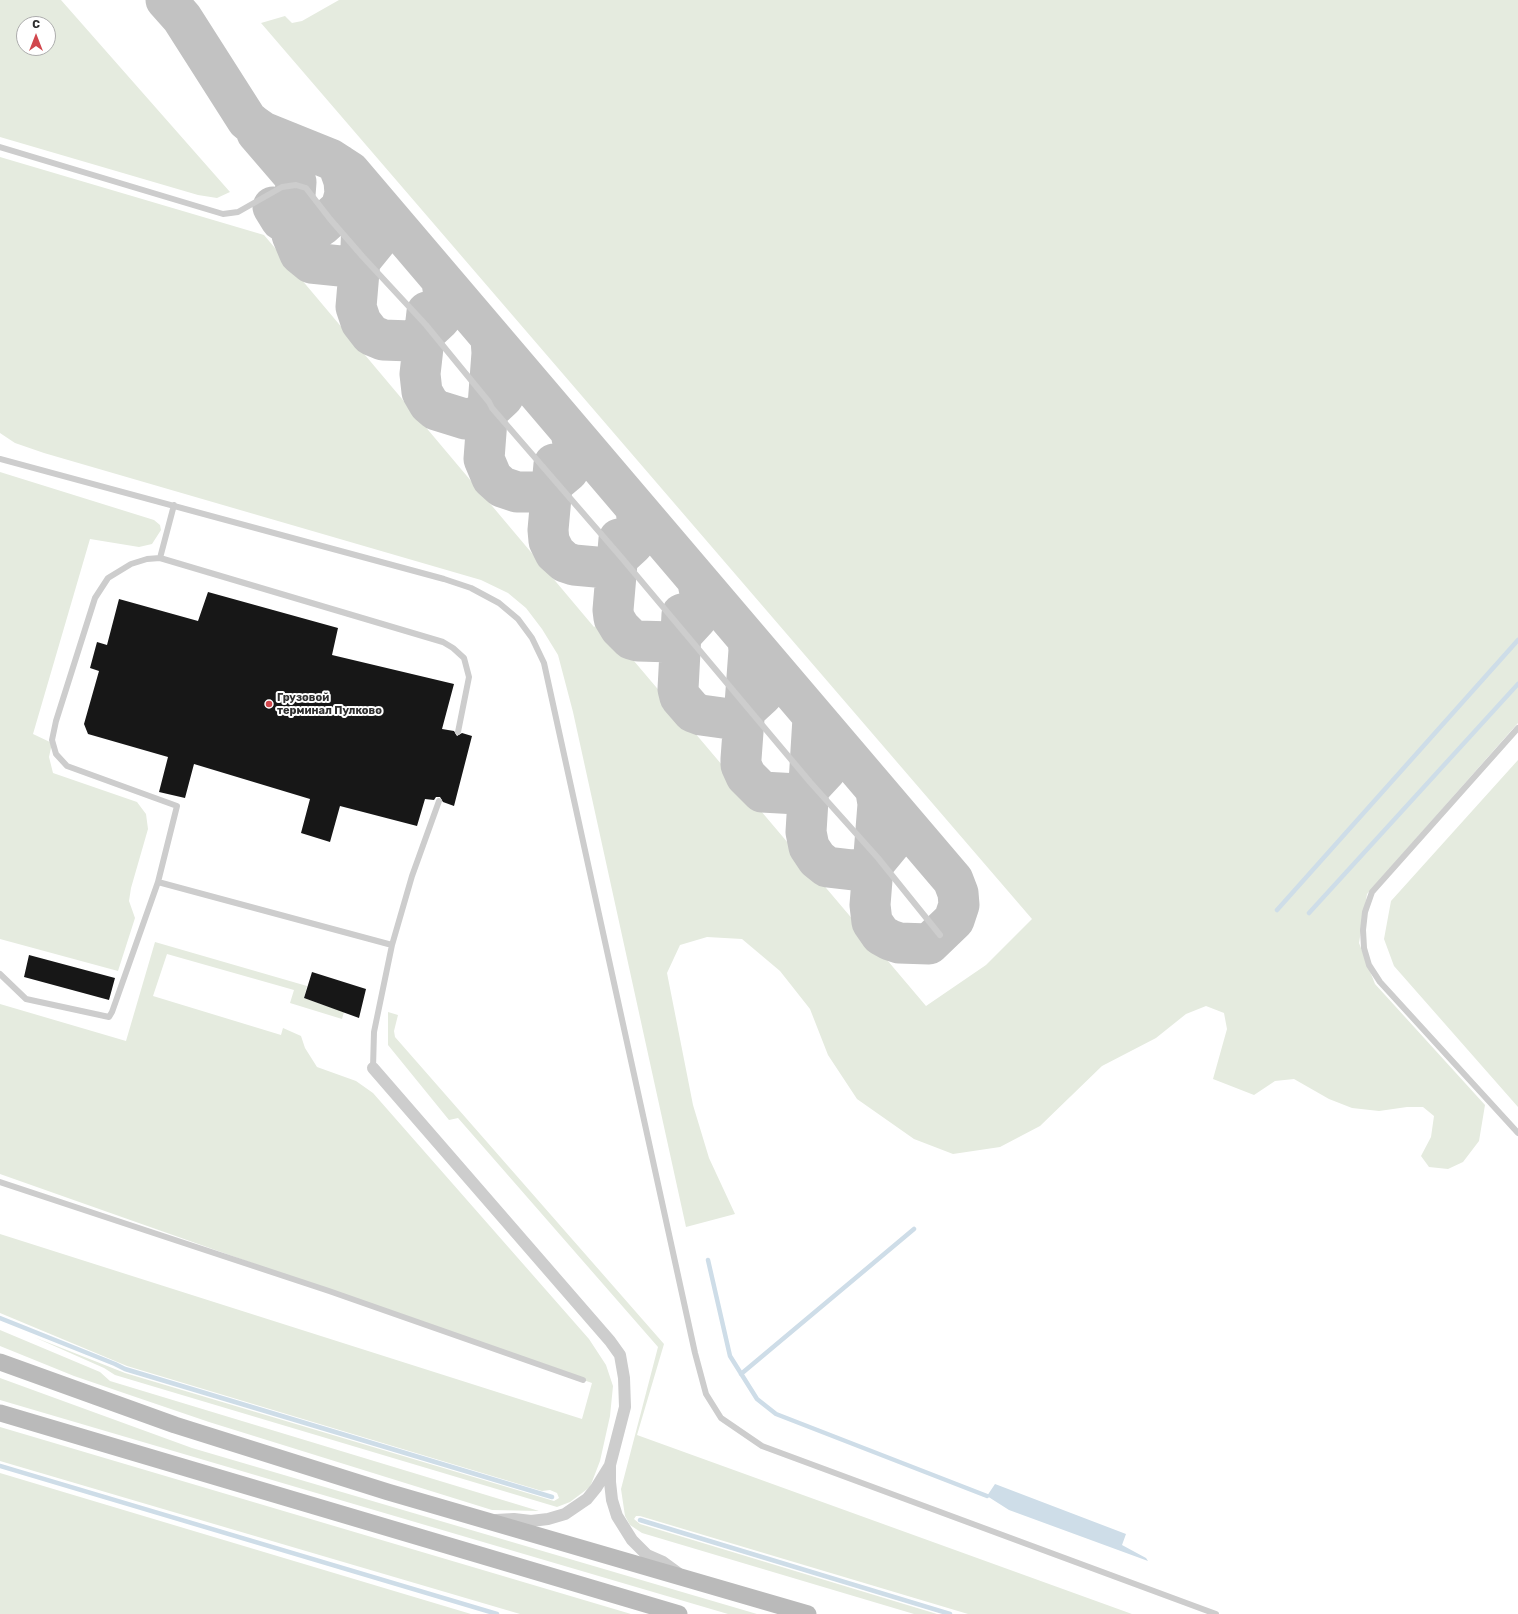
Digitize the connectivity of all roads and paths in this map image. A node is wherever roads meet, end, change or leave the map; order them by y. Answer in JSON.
{"nodes":[{"id":1,"x":0,"y":147,"type":"edge"},
{"id":2,"x":0,"y":460,"type":"edge"},
{"id":3,"x":174,"y":505,"type":"junction"},
{"id":4,"x":160,"y":558,"type":"junction"},
{"id":5,"x":1518,"y":728,"type":"edge"},
{"id":6,"x":458,"y":732,"type":"dead end"},
{"id":7,"x":439,"y":801,"type":"dead end"},
{"id":8,"x":158,"y":882,"type":"junction"},
{"id":9,"x":940,"y":935,"type":"dead end"},
{"id":10,"x":392,"y":945,"type":"junction"},
{"id":11,"x":0,"y":974,"type":"edge"},
{"id":12,"x":373,"y":1068,"type":"joint"},
{"id":13,"x":1518,"y":1133,"type":"edge"},
{"id":14,"x":0,"y":1182,"type":"edge"},
{"id":15,"x":0,"y":1362,"type":"edge"},
{"id":16,"x":583,"y":1380,"type":"dead end"},
{"id":17,"x":0,"y":1413,"type":"edge"},
{"id":18,"x":610,"y":1464,"type":"junction"},
{"id":19,"x":485,"y":1521,"type":"junction"},
{"id":20,"x":683,"y":1577,"type":"junction"},
{"id":21,"x":679,"y":1614,"type":"edge"},
{"id":22,"x":808,"y":1614,"type":"edge"},
{"id":23,"x":1216,"y":1614,"type":"edge"}],
"edges":[{"from":1,"to":9,"type":"lane"},
{"from":2,"to":3,"type":"lane"},
{"from":3,"to":4,"type":"lane"},
{"from":3,"to":23,"type":"lane"},
{"from":4,"to":6,"type":"lane"},
{"from":4,"to":8,"type":"lane"},
{"from":5,"to":13,"type":"lane"},
{"from":7,"to":10,"type":"lane"},
{"from":8,"to":10,"type":"lane"},
{"from":8,"to":11,"type":"lane"},
{"from":10,"to":12,"type":"lane"},
{"from":12,"to":18,"type":"street"},
{"from":14,"to":16,"type":"lane"},
{"from":15,"to":19,"type":"main road"},
{"from":17,"to":21,"type":"main road"},
{"from":18,"to":19,"type":"street"},
{"from":18,"to":20,"type":"street"},
{"from":19,"to":20,"type":"main road"},
{"from":20,"to":22,"type":"main road"}]}
